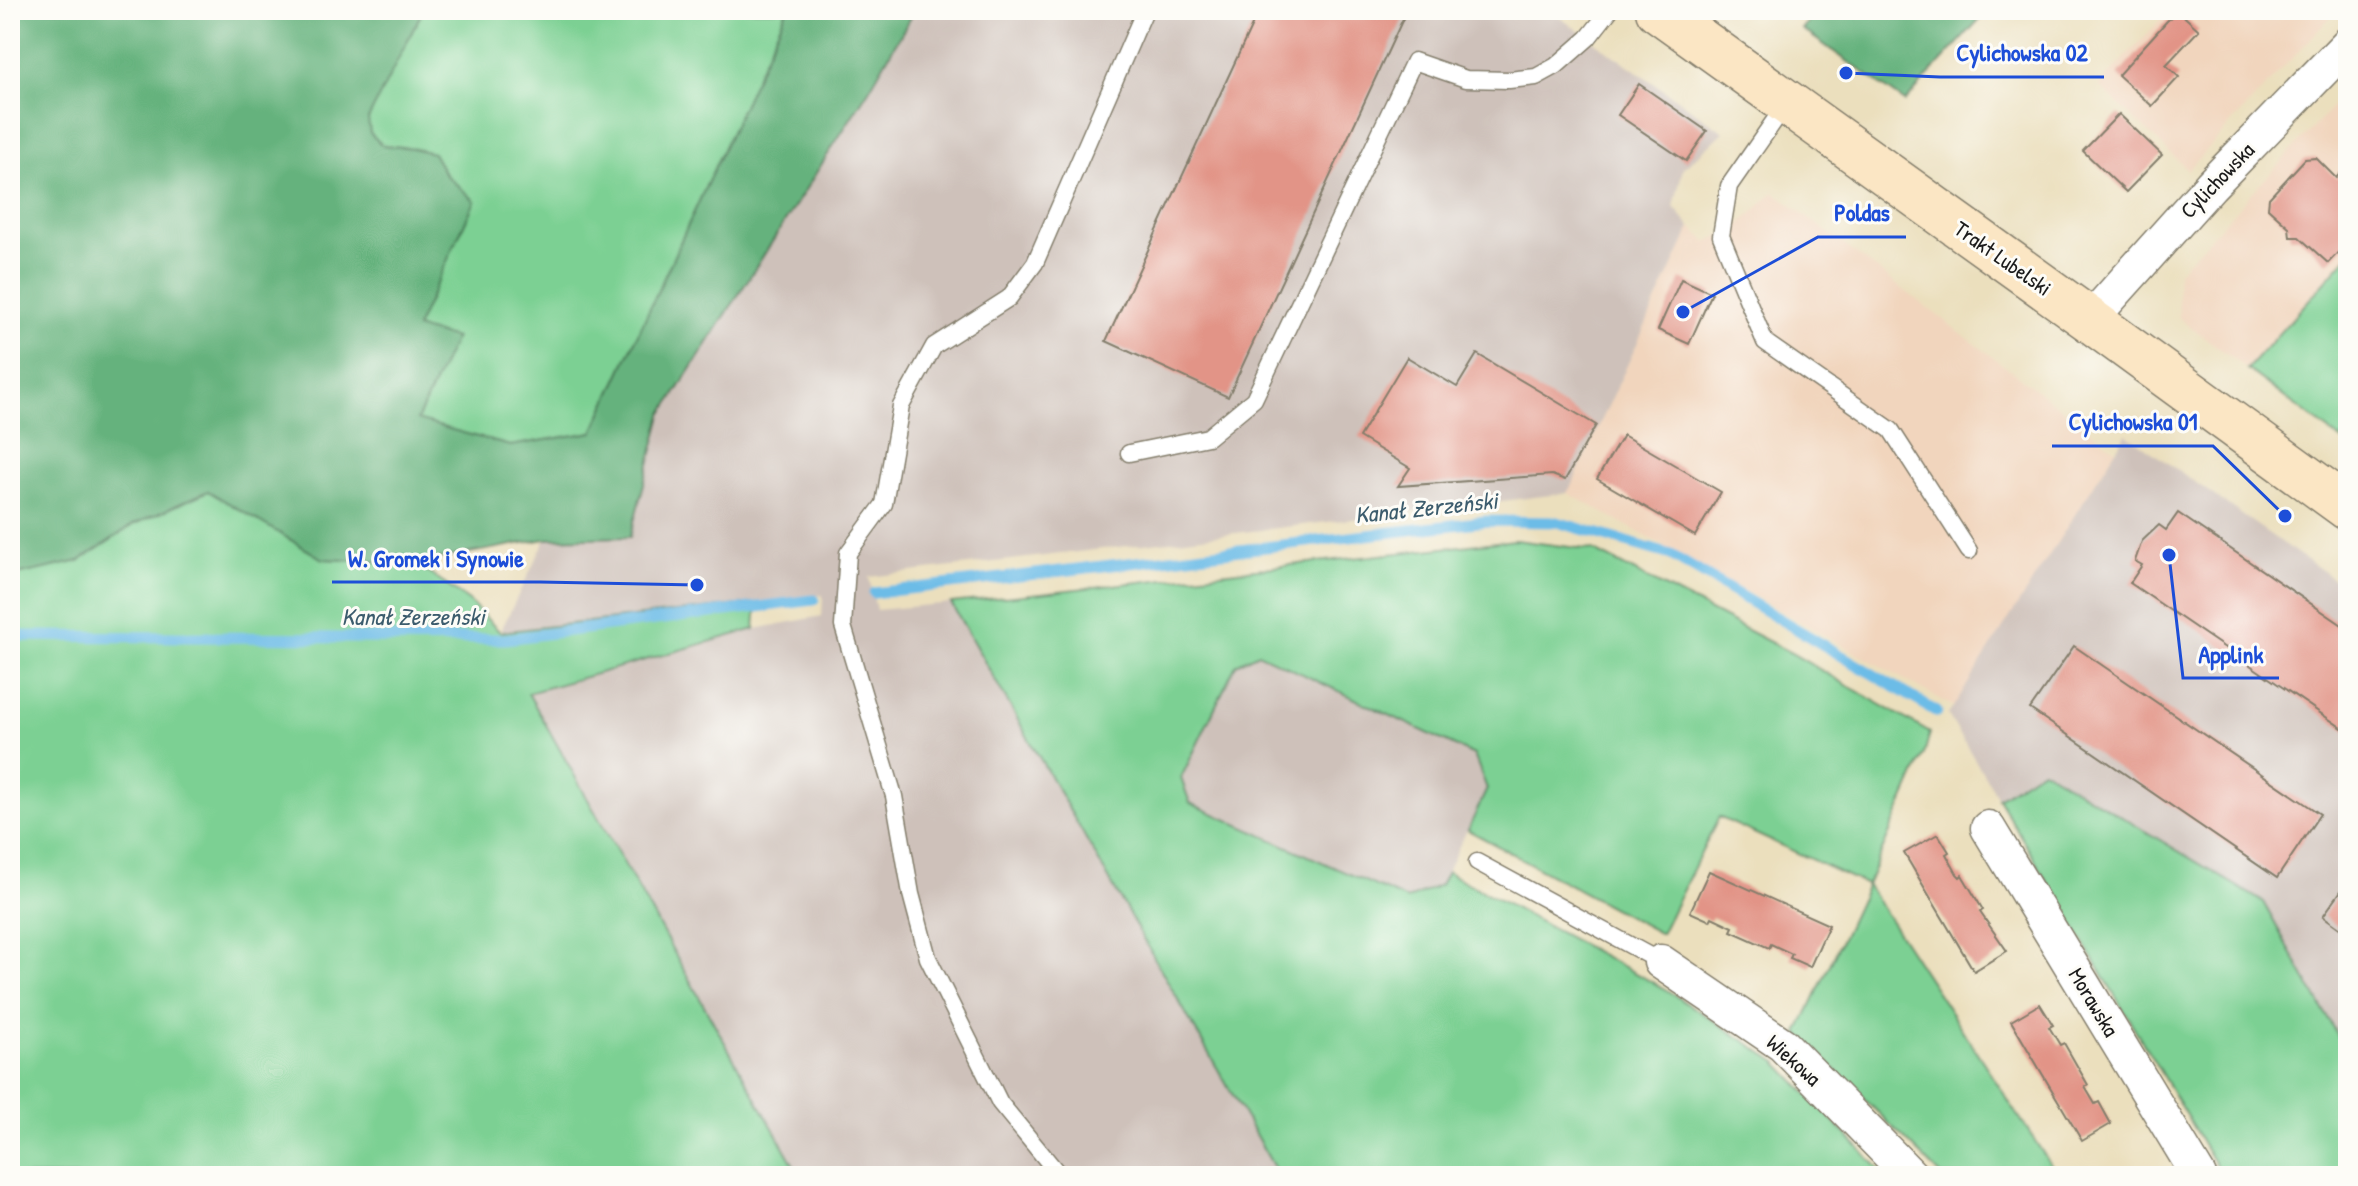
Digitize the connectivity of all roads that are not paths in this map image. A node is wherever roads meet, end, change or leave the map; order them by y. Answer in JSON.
{"nodes":[{"id":1,"x":1145,"y":10,"type":"edge"},
{"id":2,"x":1610,"y":10,"type":"edge"},
{"id":3,"x":1658,"y":10,"type":"edge"},
{"id":4,"x":2348,"y":44,"type":"edge"},
{"id":5,"x":1787,"y":103,"type":"junction"},
{"id":6,"x":2090,"y":320,"type":"junction"},
{"id":7,"x":1129,"y":453,"type":"dead end"},
{"id":8,"x":2348,"y":508,"type":"edge"},
{"id":9,"x":1969,"y":551,"type":"dead end"},
{"id":10,"x":1988,"y":828,"type":"dead end"},
{"id":11,"x":1477,"y":862,"type":"dead end"},
{"id":12,"x":1661,"y":962,"type":"joint"},
{"id":13,"x":1060,"y":1176,"type":"edge"},
{"id":14,"x":1911,"y":1176,"type":"edge"},
{"id":15,"x":2199,"y":1176,"type":"edge"}],
"edges":[{"from":1,"to":13,"type":"lane"},
{"from":2,"to":7,"type":"lane"},
{"from":3,"to":5,"type":"street","name":"Trakt Lubelski"},
{"from":4,"to":6,"type":"street","name":"Cylichowska"},
{"from":5,"to":6,"type":"street","name":"Trakt Lubelski"},
{"from":5,"to":9,"type":"lane"},
{"from":6,"to":8,"type":"street","name":"Trakt Lubelski"},
{"from":10,"to":15,"type":"street","name":"Morawska"},
{"from":11,"to":12,"type":"lane"},
{"from":12,"to":14,"type":"street","name":"Wiekowa"}]}
